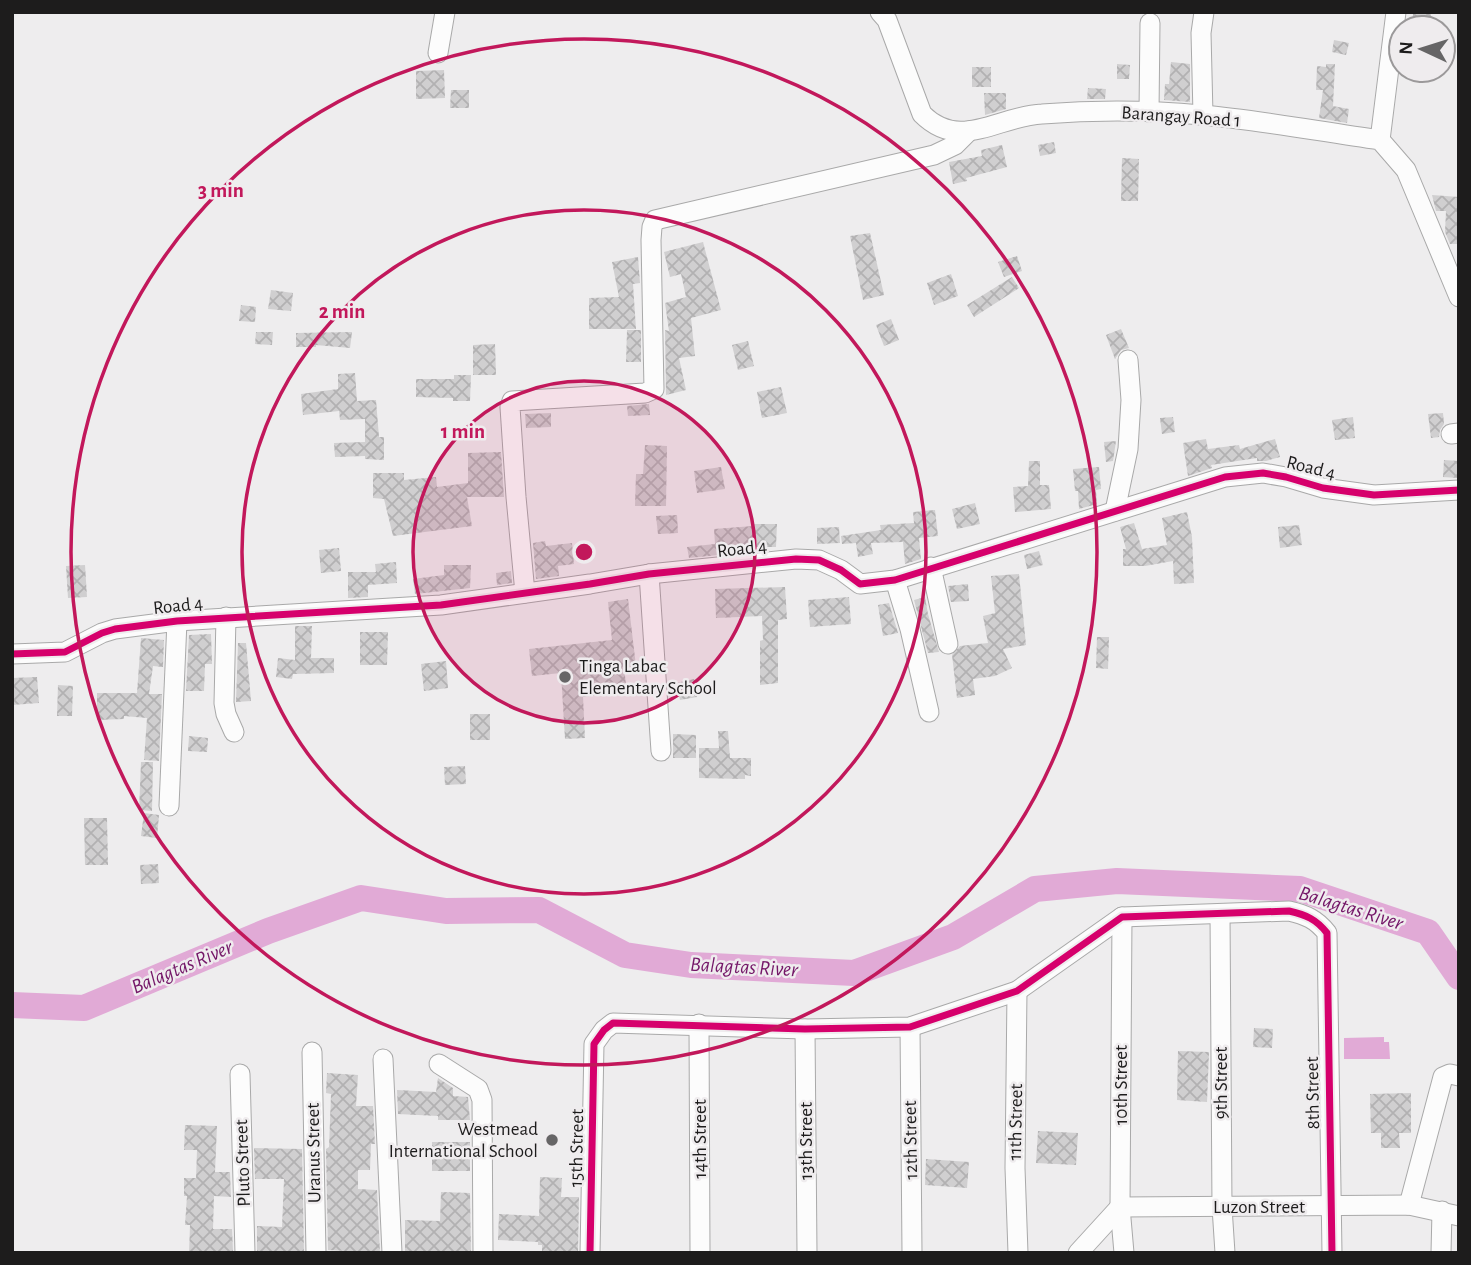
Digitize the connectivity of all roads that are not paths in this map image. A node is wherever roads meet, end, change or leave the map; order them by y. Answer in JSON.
{"nodes":[{"id":1,"x":445,"y":12,"type":"edge"},
{"id":2,"x":880,"y":12,"type":"edge"},
{"id":3,"x":1204,"y":12,"type":"edge"},
{"id":4,"x":1396,"y":12,"type":"edge"},
{"id":5,"x":1150,"y":23,"type":"dead end"},
{"id":6,"x":438,"y":53,"type":"dead end"},
{"id":7,"x":1149,"y":112,"type":"junction"},
{"id":8,"x":1202,"y":115,"type":"junction"},
{"id":9,"x":969,"y":131,"type":"junction"},
{"id":10,"x":1380,"y":140,"type":"junction"},
{"id":11,"x":1459,"y":297,"type":"edge"},
{"id":12,"x":1128,"y":360,"type":"dead end"},
{"id":13,"x":1459,"y":490,"type":"edge"},
{"id":14,"x":1115,"y":511,"type":"junction"},
{"id":15,"x":931,"y":567,"type":"junction"},
{"id":16,"x":649,"y":574,"type":"junction"},
{"id":17,"x":895,"y":580,"type":"junction"},
{"id":18,"x":525,"y":593,"type":"junction"},
{"id":19,"x":226,"y":617,"type":"junction"},
{"id":20,"x":177,"y":621,"type":"junction"},
{"id":21,"x":948,"y":644,"type":"dead end"},
{"id":22,"x":12,"y":654,"type":"edge"},
{"id":23,"x":929,"y":712,"type":"dead end"},
{"id":24,"x":234,"y":732,"type":"dead end"},
{"id":25,"x":661,"y":751,"type":"dead end"},
{"id":26,"x":169,"y":806,"type":"dead end"},
{"id":27,"x":1220,"y":914,"type":"junction"},
{"id":28,"x":1122,"y":917,"type":"junction"},
{"id":29,"x":1017,"y":991,"type":"junction"},
{"id":30,"x":699,"y":1024,"type":"junction"},
{"id":31,"x":910,"y":1027,"type":"junction"},
{"id":32,"x":805,"y":1030,"type":"junction"},
{"id":33,"x":312,"y":1052,"type":"dead end"},
{"id":34,"x":383,"y":1059,"type":"dead end"},
{"id":35,"x":439,"y":1064,"type":"dead end"},
{"id":36,"x":240,"y":1074,"type":"dead end"},
{"id":37,"x":1459,"y":1076,"type":"edge"},
{"id":38,"x":1409,"y":1205,"type":"junction"},
{"id":39,"x":1120,"y":1207,"type":"junction"},
{"id":40,"x":1222,"y":1207,"type":"junction"},
{"id":41,"x":1330,"y":1207,"type":"junction"},
{"id":42,"x":1451,"y":1214,"type":"edge"},
{"id":43,"x":245,"y":1253,"type":"edge"},
{"id":44,"x":316,"y":1253,"type":"edge"},
{"id":45,"x":392,"y":1253,"type":"edge"},
{"id":46,"x":483,"y":1253,"type":"edge"},
{"id":47,"x":590,"y":1253,"type":"edge"},
{"id":48,"x":700,"y":1253,"type":"edge"},
{"id":49,"x":807,"y":1253,"type":"edge"},
{"id":50,"x":912,"y":1253,"type":"edge"},
{"id":51,"x":1018,"y":1253,"type":"edge"},
{"id":52,"x":1078,"y":1253,"type":"edge"},
{"id":53,"x":1124,"y":1253,"type":"edge"},
{"id":54,"x":1225,"y":1253,"type":"edge"},
{"id":55,"x":1332,"y":1253,"type":"edge"},
{"id":56,"x":1441,"y":1253,"type":"edge"}],
"edges":[{"from":1,"to":6,"type":"street"},
{"from":2,"to":9,"type":"street","name":"Barangay Road 1"},
{"from":3,"to":8,"type":"street"},
{"from":4,"to":10,"type":"street"},
{"from":5,"to":7,"type":"street"},
{"from":7,"to":8,"type":"street","name":"Barangay Road 1"},
{"from":7,"to":9,"type":"street","name":"Barangay Road 1"},
{"from":8,"to":10,"type":"street","name":"Barangay Road 1"},
{"from":9,"to":18,"type":"street"},
{"from":10,"to":11,"type":"street"},
{"from":12,"to":14,"type":"street"},
{"from":13,"to":14,"type":"street","name":"Road 4"},
{"from":14,"to":15,"type":"street","name":"Road 4"},
{"from":15,"to":17,"type":"street","name":"Road 4"},
{"from":15,"to":21,"type":"street"},
{"from":16,"to":17,"type":"street","name":"Road 4"},
{"from":16,"to":18,"type":"street","name":"Road 4"},
{"from":16,"to":25,"type":"street"},
{"from":17,"to":23,"type":"street"},
{"from":18,"to":19,"type":"street","name":"Road 4"},
{"from":19,"to":20,"type":"street","name":"Road 4"},
{"from":19,"to":24,"type":"street"},
{"from":20,"to":22,"type":"street","name":"Road 4"},
{"from":20,"to":26,"type":"street"},
{"from":27,"to":28,"type":"street"},
{"from":27,"to":40,"type":"street","name":"9th Street"},
{"from":27,"to":41,"type":"street","name":"8th Street"},
{"from":28,"to":29,"type":"street"},
{"from":28,"to":39,"type":"street","name":"10th Street"},
{"from":29,"to":31,"type":"street"},
{"from":29,"to":51,"type":"street","name":"11th Street"},
{"from":30,"to":32,"type":"street"},
{"from":30,"to":47,"type":"street","name":"15th Street"},
{"from":30,"to":48,"type":"street","name":"14th Street"},
{"from":31,"to":32,"type":"street"},
{"from":31,"to":50,"type":"street","name":"12th Street"},
{"from":32,"to":49,"type":"street","name":"13th Street"},
{"from":33,"to":44,"type":"street","name":"Uranus Street"},
{"from":34,"to":45,"type":"street"},
{"from":35,"to":46,"type":"street"},
{"from":36,"to":43,"type":"street","name":"Pluto Street"},
{"from":37,"to":38,"type":"street"},
{"from":38,"to":41,"type":"street","name":"Luzon Street"},
{"from":38,"to":42,"type":"street","name":"Luzon Street"},
{"from":39,"to":40,"type":"street","name":"Luzon Street"},
{"from":39,"to":52,"type":"street"},
{"from":39,"to":53,"type":"street","name":"10th Street"},
{"from":40,"to":41,"type":"street","name":"Luzon Street"},
{"from":40,"to":54,"type":"street","name":"9th Street"},
{"from":41,"to":55,"type":"street","name":"8th Street"},
{"from":42,"to":56,"type":"street"}]}
